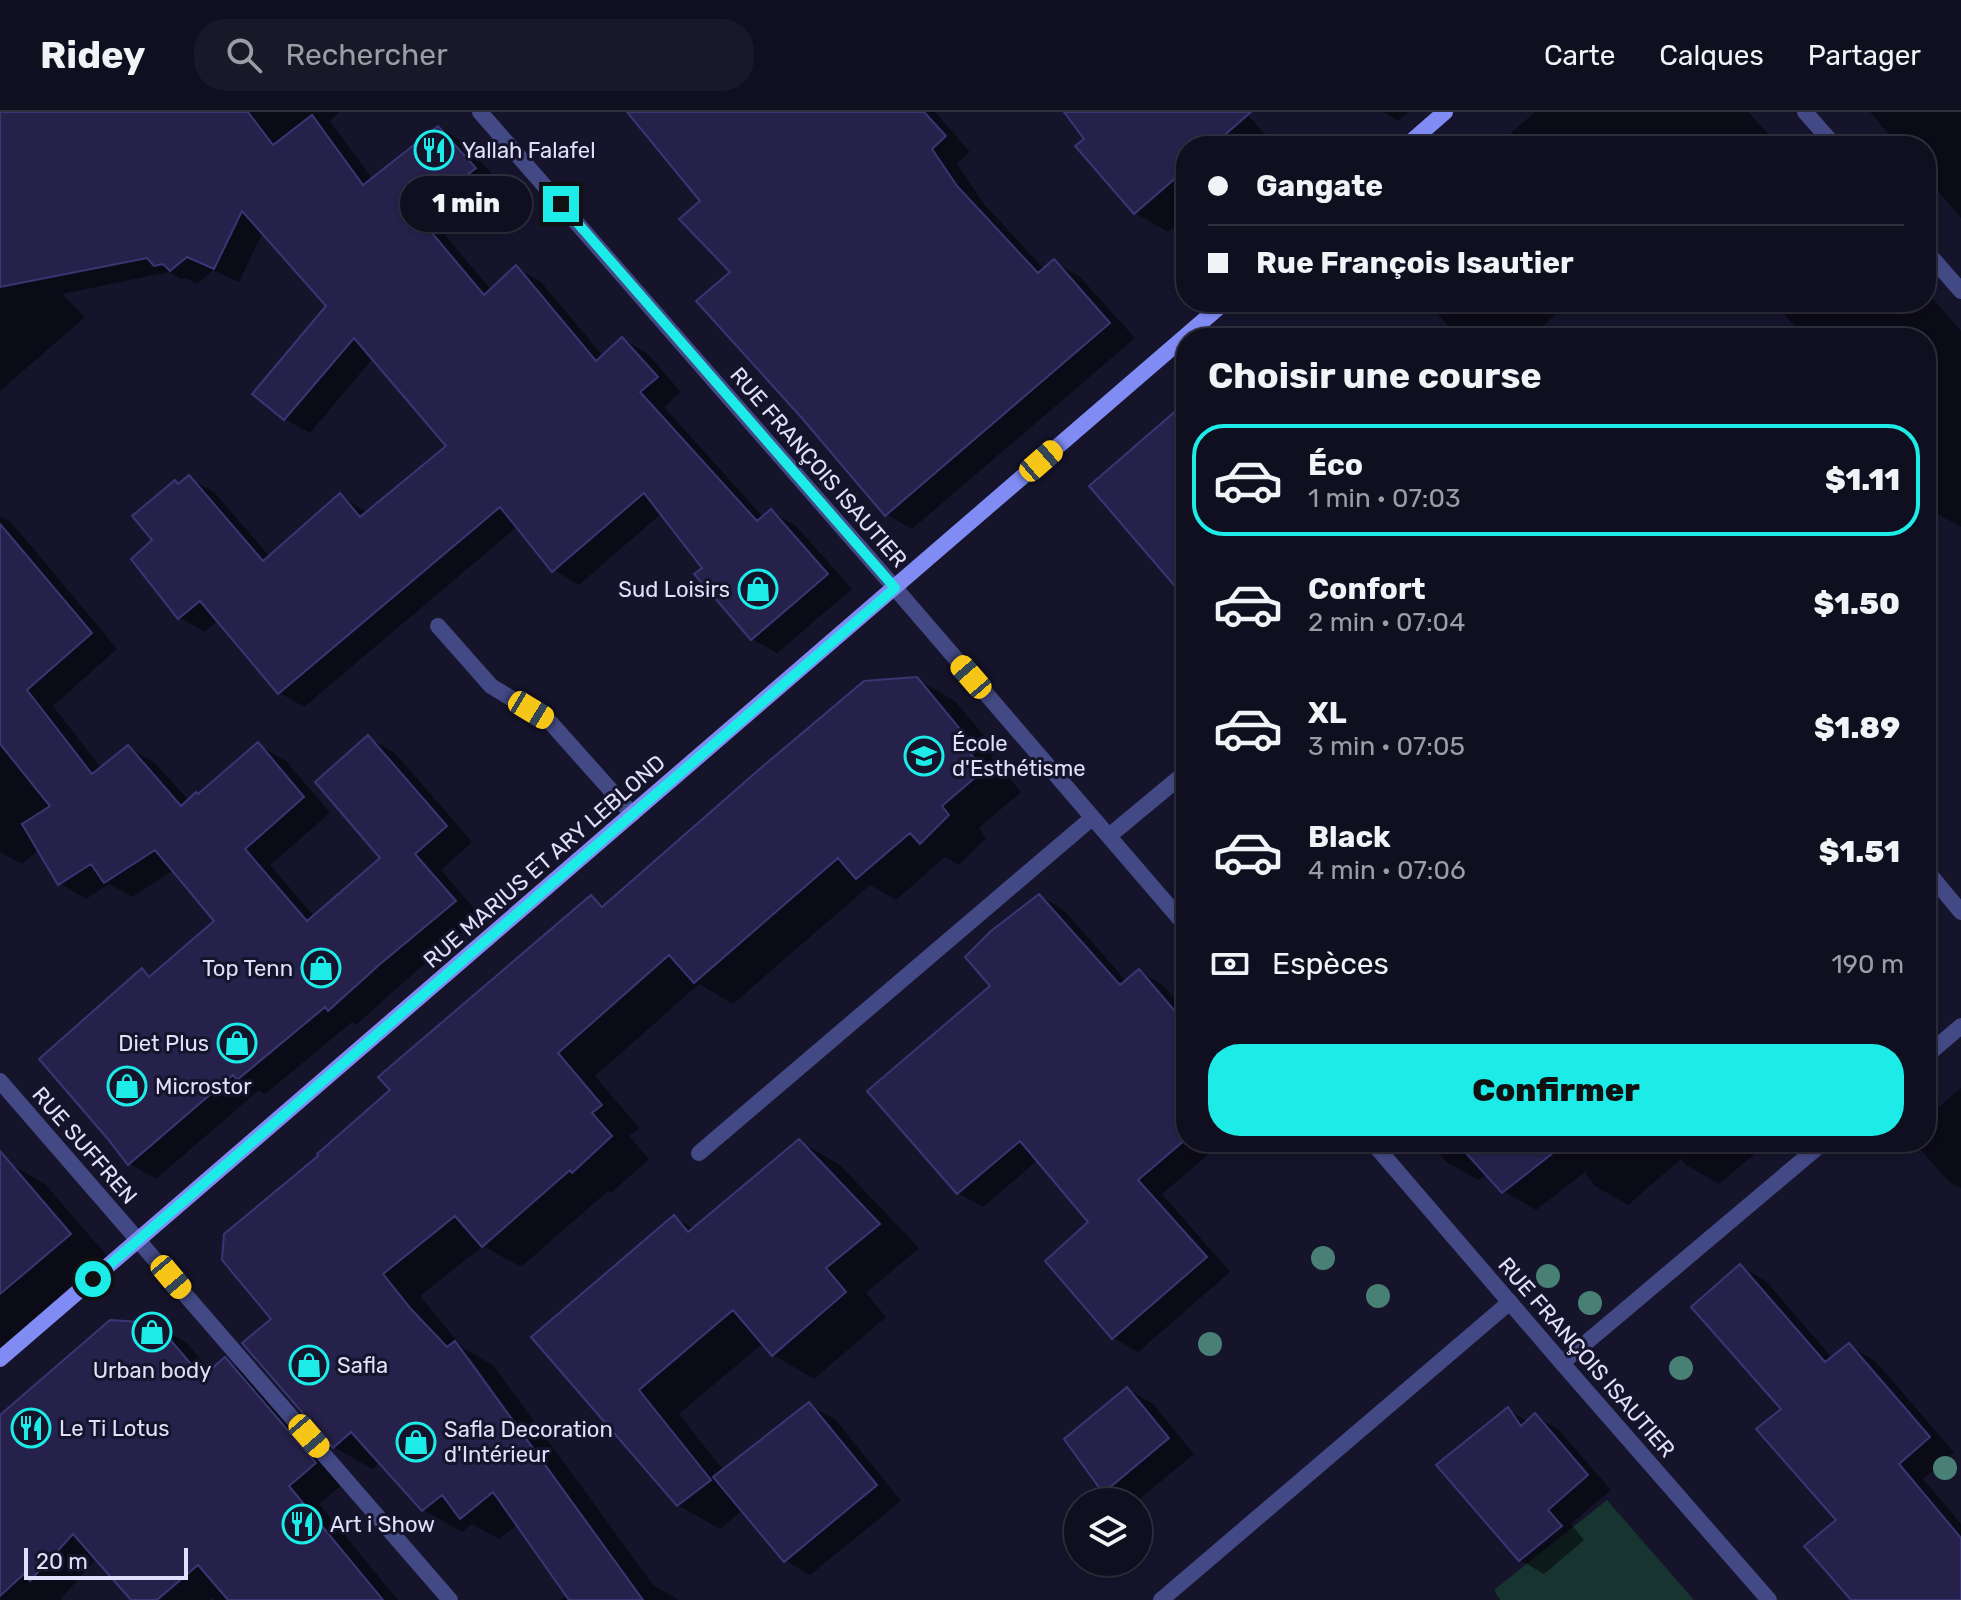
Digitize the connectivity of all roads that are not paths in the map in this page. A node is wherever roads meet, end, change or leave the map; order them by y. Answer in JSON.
{"nodes":[{"id":1,"x":480,"y":112,"type":"edge"},
{"id":2,"x":1445,"y":112,"type":"edge"},
{"id":3,"x":1805,"y":112,"type":"edge"},
{"id":4,"x":1417,"y":136,"type":"edge"},
{"id":5,"x":1826,"y":136,"type":"edge"},
{"id":6,"x":1936,"y":262,"type":"edge"},
{"id":7,"x":1961,"y":291,"type":"edge"},
{"id":8,"x":1213,"y":312,"type":"edge"},
{"id":9,"x":1195,"y":328,"type":"edge"},
{"id":10,"x":1176,"y":344,"type":"edge"},
{"id":11,"x":895,"y":588,"type":"junction"},
{"id":12,"x":438,"y":626,"type":"dead end"},
{"id":13,"x":1176,"y":780,"type":"edge"},
{"id":14,"x":632,"y":814,"type":"junction"},
{"id":15,"x":1092,"y":818,"type":"junction"},
{"id":16,"x":1109,"y":836,"type":"junction"},
{"id":17,"x":1936,"y":882,"type":"edge"},
{"id":18,"x":1176,"y":910,"type":"edge"},
{"id":19,"x":1961,"y":912,"type":"edge"},
{"id":20,"x":1961,"y":1026,"type":"edge"},
{"id":21,"x":1936,"y":1047,"type":"edge"},
{"id":22,"x":0,"y":1081,"type":"edge"},
{"id":23,"x":1381,"y":1152,"type":"edge"},
{"id":24,"x":1812,"y":1152,"type":"edge"},
{"id":25,"x":699,"y":1153,"type":"dead end"},
{"id":26,"x":139,"y":1240,"type":"junction"},
{"id":27,"x":1510,"y":1302,"type":"junction"},
{"id":28,"x":0,"y":1359,"type":"edge"},
{"id":29,"x":1562,"y":1363,"type":"junction"},
{"id":30,"x":450,"y":1600,"type":"edge"},
{"id":31,"x":1161,"y":1600,"type":"edge"},
{"id":32,"x":1769,"y":1600,"type":"edge"}],
"edges":[{"from":1,"to":11,"type":"street","name":"RUE FRANÇOIS ISAUTIER"},
{"from":2,"to":4,"type":"street"},
{"from":3,"to":5,"type":"street"},
{"from":6,"to":7,"type":"street"},
{"from":8,"to":9,"type":"street","name":"RUE MARIUS ET ARY LEBLOND"},
{"from":10,"to":11,"type":"street","name":"RUE MARIUS ET ARY LEBLOND"},
{"from":11,"to":14,"type":"street","name":"RUE MARIUS ET ARY LEBLOND"},
{"from":11,"to":15,"type":"street","name":"RUE FRANÇOIS ISAUTIER"},
{"from":12,"to":14,"type":"street"},
{"from":13,"to":16,"type":"street"},
{"from":14,"to":26,"type":"street","name":"RUE MARIUS ET ARY LEBLOND"},
{"from":15,"to":16,"type":"street","name":"RUE FRANÇOIS ISAUTIER"},
{"from":15,"to":25,"type":"street"},
{"from":16,"to":18,"type":"street","name":"RUE FRANÇOIS ISAUTIER"},
{"from":17,"to":19,"type":"street"},
{"from":20,"to":21,"type":"street"},
{"from":22,"to":26,"type":"street","name":"RUE SUFFREN"},
{"from":23,"to":27,"type":"street","name":"RUE FRANÇOIS ISAUTIER"},
{"from":24,"to":29,"type":"street"},
{"from":26,"to":28,"type":"street","name":"RUE MARIUS ET ARY LEBLOND"},
{"from":26,"to":30,"type":"street","name":"RUE SUFFREN"},
{"from":27,"to":29,"type":"street","name":"RUE FRANÇOIS ISAUTIER"},
{"from":27,"to":31,"type":"street"},
{"from":29,"to":32,"type":"street","name":"RUE FRANÇOIS ISAUTIER"}]}
